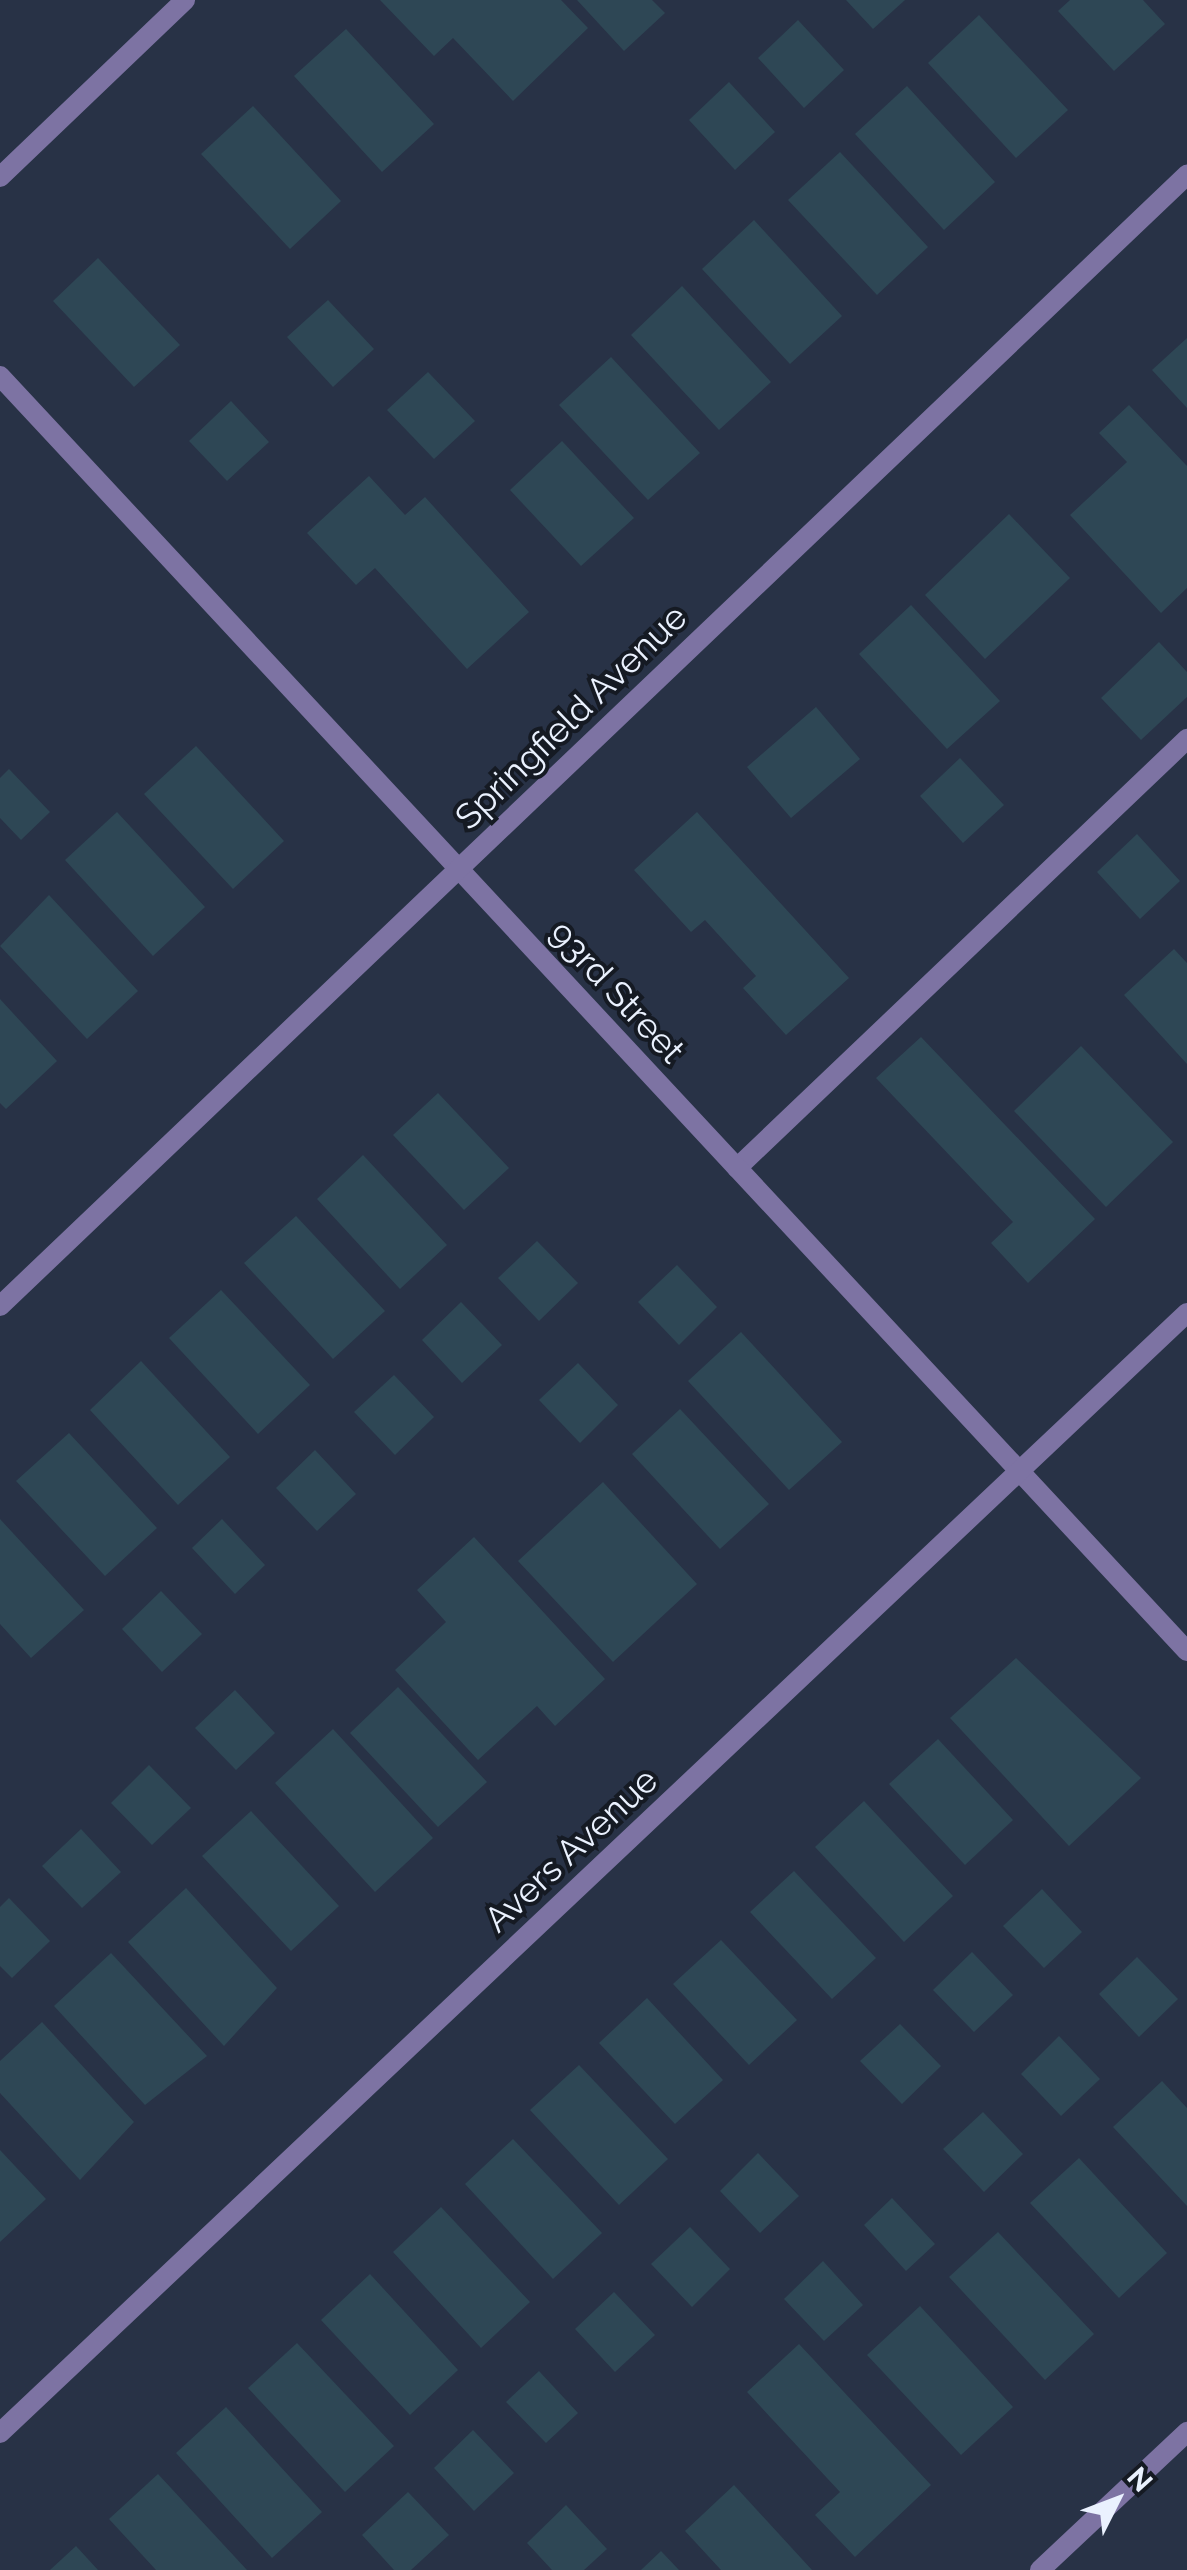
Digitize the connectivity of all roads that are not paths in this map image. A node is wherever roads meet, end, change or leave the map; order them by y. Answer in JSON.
{"nodes":[{"id":1,"x":185,"y":0,"type":"edge"},
{"id":2,"x":1187,"y":175,"type":"edge"},
{"id":3,"x":0,"y":176,"type":"edge"},
{"id":4,"x":0,"y":376,"type":"edge"},
{"id":5,"x":1187,"y":739,"type":"edge"},
{"id":6,"x":458,"y":869,"type":"junction"},
{"id":7,"x":737,"y":1168,"type":"junction"},
{"id":8,"x":0,"y":1306,"type":"edge"},
{"id":9,"x":1187,"y":1313,"type":"edge"},
{"id":10,"x":1020,"y":1471,"type":"junction"},
{"id":11,"x":1187,"y":1651,"type":"edge"},
{"id":12,"x":1187,"y":2432,"type":"edge"},
{"id":13,"x":0,"y":2434,"type":"edge"},
{"id":14,"x":1040,"y":2570,"type":"edge"}],
"edges":[{"from":1,"to":3,"type":"street"},
{"from":2,"to":6,"type":"street","name":"Springfield Avenue"},
{"from":4,"to":6,"type":"street","name":"93rd Street"},
{"from":5,"to":7,"type":"street"},
{"from":6,"to":7,"type":"street","name":"93rd Street"},
{"from":6,"to":8,"type":"street","name":"Springfield Avenue"},
{"from":7,"to":10,"type":"street","name":"93rd Street"},
{"from":9,"to":10,"type":"street","name":"Avers Avenue"},
{"from":10,"to":11,"type":"street","name":"93rd Street"},
{"from":10,"to":13,"type":"street","name":"Avers Avenue"},
{"from":12,"to":14,"type":"street"}]}
